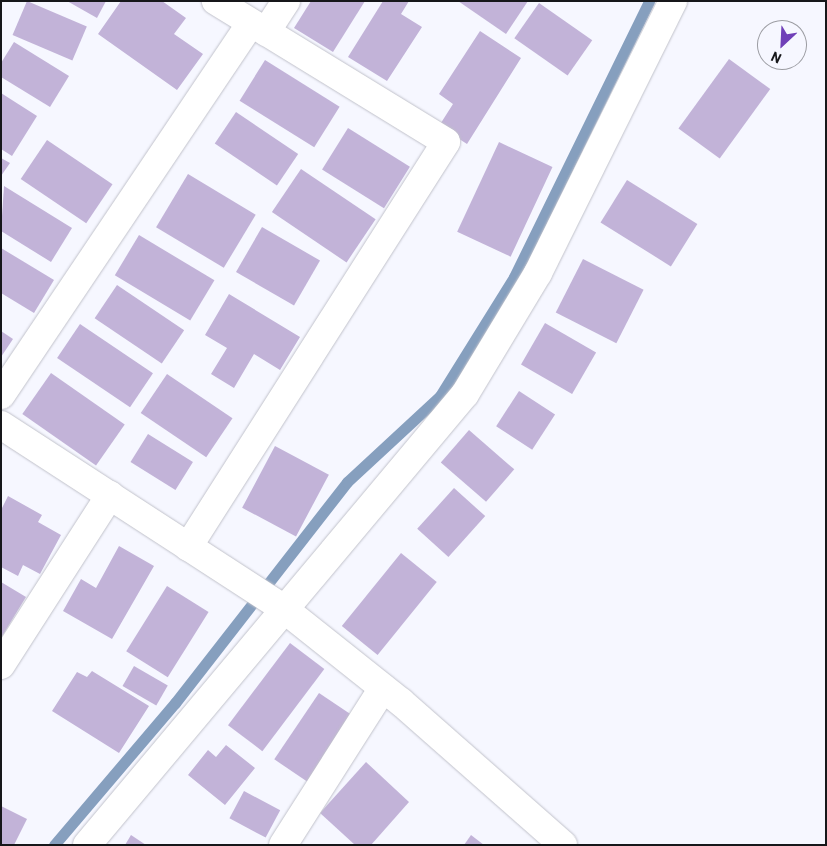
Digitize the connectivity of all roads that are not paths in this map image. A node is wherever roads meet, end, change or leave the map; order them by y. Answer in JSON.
{"nodes":[{"id":1,"x":216,"y":1,"type":"edge"},
{"id":2,"x":286,"y":1,"type":"edge"},
{"id":3,"x":673,"y":1,"type":"edge"},
{"id":4,"x":259,"y":27,"type":"junction"},
{"id":5,"x":1,"y":395,"type":"edge"},
{"id":6,"x":1,"y":425,"type":"edge"},
{"id":7,"x":110,"y":495,"type":"junction"},
{"id":8,"x":188,"y":547,"type":"junction"},
{"id":9,"x":284,"y":609,"type":"junction"},
{"id":10,"x":1,"y":665,"type":"edge"},
{"id":11,"x":383,"y":688,"type":"junction"},
{"id":12,"x":87,"y":845,"type":"edge"},
{"id":13,"x":283,"y":845,"type":"edge"},
{"id":14,"x":563,"y":845,"type":"edge"}],
"edges":[{"from":1,"to":4,"type":"street"},
{"from":2,"to":4,"type":"street"},
{"from":3,"to":9,"type":"street"},
{"from":4,"to":5,"type":"street"},
{"from":4,"to":8,"type":"street"},
{"from":6,"to":7,"type":"street"},
{"from":7,"to":8,"type":"street"},
{"from":7,"to":10,"type":"street"},
{"from":8,"to":9,"type":"street"},
{"from":9,"to":11,"type":"street"},
{"from":9,"to":12,"type":"street"},
{"from":11,"to":13,"type":"street"},
{"from":11,"to":14,"type":"street"}]}
